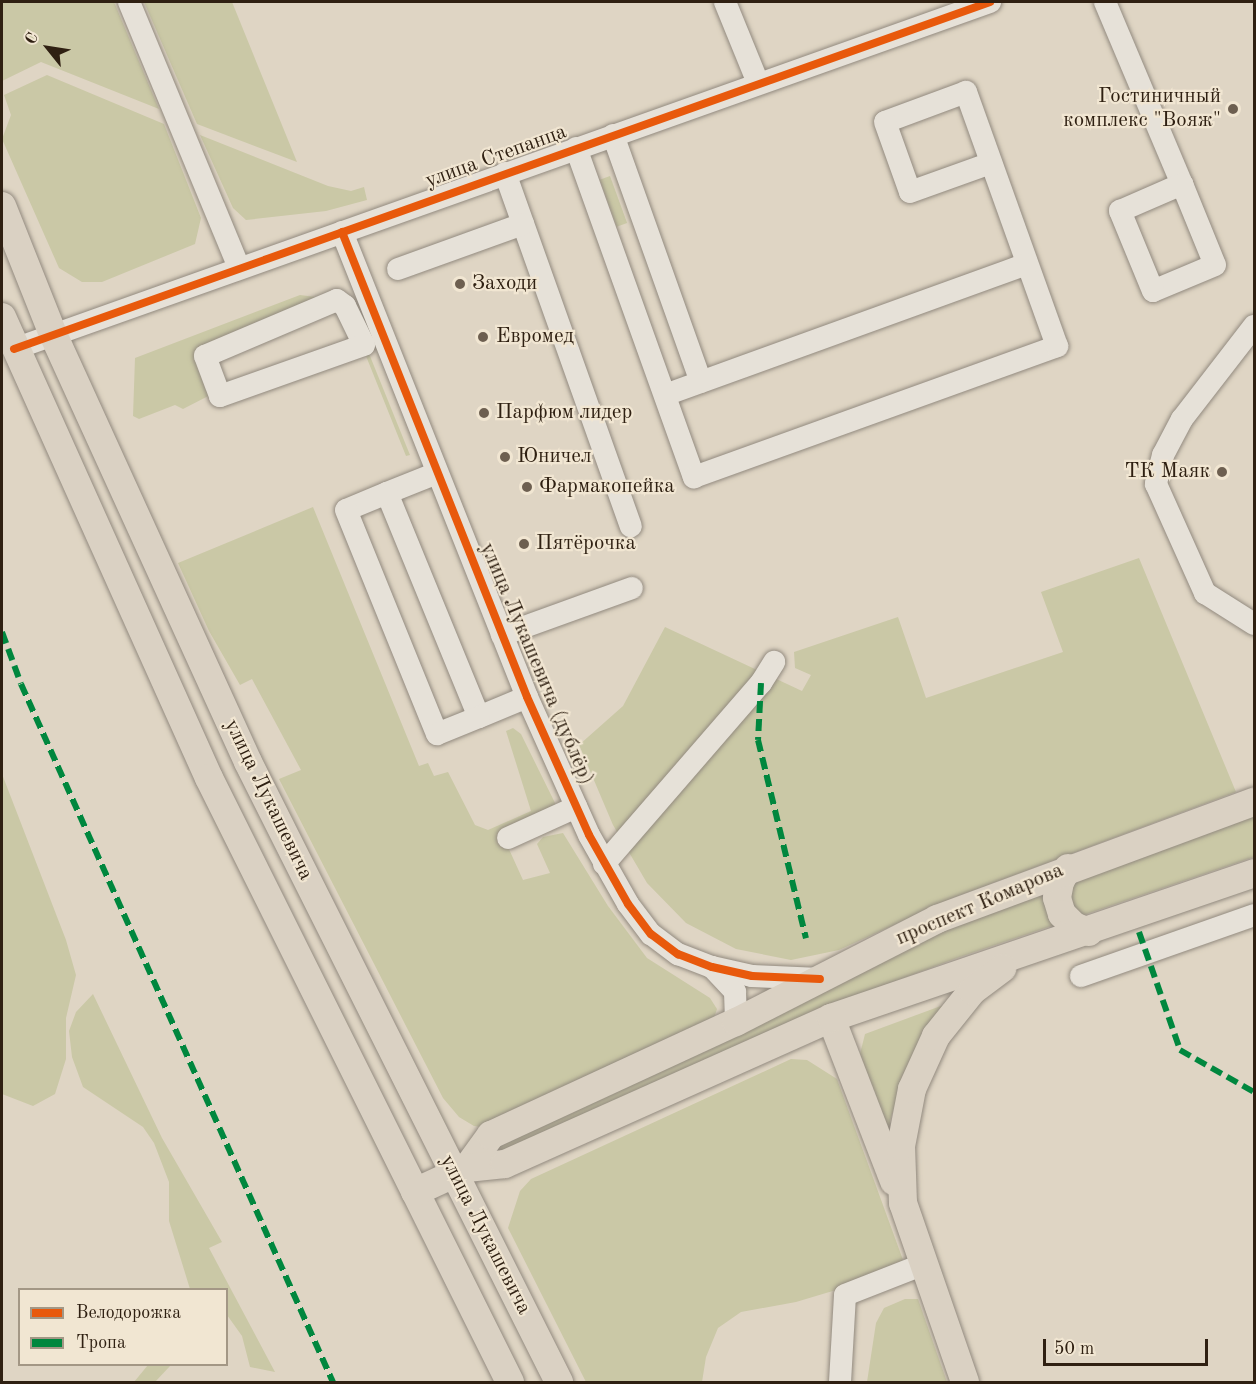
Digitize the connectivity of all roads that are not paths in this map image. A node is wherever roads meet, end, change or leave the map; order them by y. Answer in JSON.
{"nodes":[{"id":1,"x":129,"y":2,"type":"edge"},
{"id":2,"x":725,"y":2,"type":"edge"},
{"id":3,"x":990,"y":2,"type":"edge"},
{"id":4,"x":1105,"y":2,"type":"edge"},
{"id":5,"x":758,"y":83,"type":"junction"},
{"id":6,"x":613,"y":135,"type":"junction"},
{"id":7,"x":576,"y":148,"type":"junction"},
{"id":8,"x":991,"y":163,"type":"junction"},
{"id":9,"x":505,"y":173,"type":"junction"},
{"id":10,"x":1182,"y":184,"type":"junction"},
{"id":11,"x":2,"y":206,"type":"edge"},
{"id":12,"x":523,"y":224,"type":"junction"},
{"id":13,"x":342,"y":231,"type":"junction"},
{"id":14,"x":1028,"y":264,"type":"junction"},
{"id":15,"x":239,"y":268,"type":"junction"},
{"id":16,"x":398,"y":269,"type":"dead end"},
{"id":17,"x":2,"y":318,"type":"edge"},
{"id":18,"x":1254,"y":326,"type":"edge"},
{"id":19,"x":53,"y":334,"type":"junction"},
{"id":20,"x":14,"y":349,"type":"junction"},
{"id":21,"x":205,"y":356,"type":"joint"},
{"id":22,"x":701,"y":382,"type":"junction"},
{"id":23,"x":665,"y":395,"type":"junction"},
{"id":24,"x":437,"y":473,"type":"junction"},
{"id":25,"x":387,"y":493,"type":"junction"},
{"id":26,"x":632,"y":526,"type":"dead end"},
{"id":27,"x":632,"y":588,"type":"dead end"},
{"id":28,"x":1254,"y":624,"type":"edge"},
{"id":29,"x":502,"y":635,"type":"junction"},
{"id":30,"x":774,"y":662,"type":"dead end"},
{"id":31,"x":527,"y":697,"type":"junction"},
{"id":32,"x":478,"y":717,"type":"junction"},
{"id":33,"x":1254,"y":802,"type":"edge"},
{"id":34,"x":576,"y":807,"type":"junction"},
{"id":35,"x":508,"y":838,"type":"dead end"},
{"id":36,"x":604,"y":864,"type":"junction"},
{"id":37,"x":1068,"y":868,"type":"junction"},
{"id":38,"x":1254,"y":873,"type":"edge"},
{"id":39,"x":1254,"y":915,"type":"edge"},
{"id":40,"x":1089,"y":932,"type":"junction"},
{"id":41,"x":1017,"y":955,"type":"junction"},
{"id":42,"x":712,"y":967,"type":"junction"},
{"id":43,"x":1081,"y":976,"type":"dead end"},
{"id":44,"x":820,"y":979,"type":"junction"},
{"id":45,"x":831,"y":1017,"type":"junction"},
{"id":46,"x":736,"y":1022,"type":"junction"},
{"id":47,"x":461,"y":1171,"type":"junction"},
{"id":48,"x":415,"y":1192,"type":"junction"},
{"id":49,"x":903,"y":1203,"type":"junction"},
{"id":50,"x":924,"y":1264,"type":"junction"},
{"id":51,"x":510,"y":1383,"type":"edge"},
{"id":52,"x":559,"y":1383,"type":"edge"},
{"id":53,"x":840,"y":1383,"type":"edge"},
{"id":54,"x":965,"y":1383,"type":"edge"}],
"edges":[{"from":1,"to":15,"type":"street"},
{"from":2,"to":5,"type":"street"},
{"from":3,"to":5,"type":"street","name":"улица Степанца"},
{"from":4,"to":10,"type":"street"},
{"from":5,"to":6,"type":"street","name":"улица Степанца"},
{"from":6,"to":7,"type":"street","name":"улица Степанца"},
{"from":6,"to":22,"type":"street"},
{"from":7,"to":9,"type":"street","name":"улица Степанца"},
{"from":7,"to":23,"type":"street"},
{"from":8,"to":8,"type":"street"},
{"from":8,"to":14,"type":"street"},
{"from":9,"to":12,"type":"street"},
{"from":9,"to":13,"type":"street","name":"улица Степанца"},
{"from":10,"to":10,"type":"street"},
{"from":11,"to":19,"type":"main road","name":"улица Лукашевича"},
{"from":12,"to":16,"type":"street"},
{"from":12,"to":26,"type":"street"},
{"from":13,"to":15,"type":"street","name":"улица Степанца"},
{"from":13,"to":24,"type":"street","name":"улица Лукашевича (дублёр)"},
{"from":14,"to":22,"type":"street"},
{"from":14,"to":23,"type":"street"},
{"from":15,"to":19,"type":"street","name":"улица Степанца"},
{"from":17,"to":20,"type":"main road","name":"улица Лукашевича"},
{"from":18,"to":28,"type":"street"},
{"from":19,"to":20,"type":"street","name":"улица Степанца"},
{"from":19,"to":47,"type":"main road","name":"улица Лукашевича"},
{"from":20,"to":48,"type":"main road","name":"улица Лукашевича"},
{"from":21,"to":21,"type":"street"},
{"from":22,"to":23,"type":"street"},
{"from":24,"to":25,"type":"street"},
{"from":24,"to":29,"type":"street","name":"улица Лукашевича (дублёр)"},
{"from":25,"to":32,"type":"street"},
{"from":25,"to":32,"type":"street"},
{"from":27,"to":29,"type":"street"},
{"from":29,"to":31,"type":"street","name":"улица Лукашевича (дублёр)"},
{"from":30,"to":36,"type":"street"},
{"from":31,"to":32,"type":"street"},
{"from":31,"to":34,"type":"street","name":"улица Лукашевича (дублёр)"},
{"from":33,"to":37,"type":"main road","name":"проспект Комарова"},
{"from":34,"to":35,"type":"street"},
{"from":34,"to":36,"type":"street","name":"улица Лукашевича (дублёр)"},
{"from":36,"to":42,"type":"street","name":"улица Лукашевича (дублёр)"},
{"from":37,"to":40,"type":"main road"},
{"from":37,"to":44,"type":"main road","name":"проспект Комарова"},
{"from":38,"to":40,"type":"main road","name":"проспект Комарова"},
{"from":39,"to":43,"type":"street"},
{"from":40,"to":41,"type":"main road","name":"проспект Комарова"},
{"from":41,"to":45,"type":"main road","name":"проспект Комарова"},
{"from":41,"to":49,"type":"main road"},
{"from":42,"to":44,"type":"street","name":"улица Лукашевича (дублёр)"},
{"from":42,"to":46,"type":"street"},
{"from":44,"to":46,"type":"main road","name":"проспект Комарова"},
{"from":45,"to":47,"type":"main road","name":"проспект Комарова"},
{"from":45,"to":49,"type":"main road"},
{"from":46,"to":47,"type":"main road","name":"проспект Комарова"},
{"from":47,"to":48,"type":"main road","name":"проспект Комарова"},
{"from":47,"to":52,"type":"main road","name":"улица Лукашевича"},
{"from":48,"to":51,"type":"main road","name":"улица Лукашевича"},
{"from":49,"to":50,"type":"main road"},
{"from":50,"to":53,"type":"street"},
{"from":50,"to":54,"type":"main road"}]}
